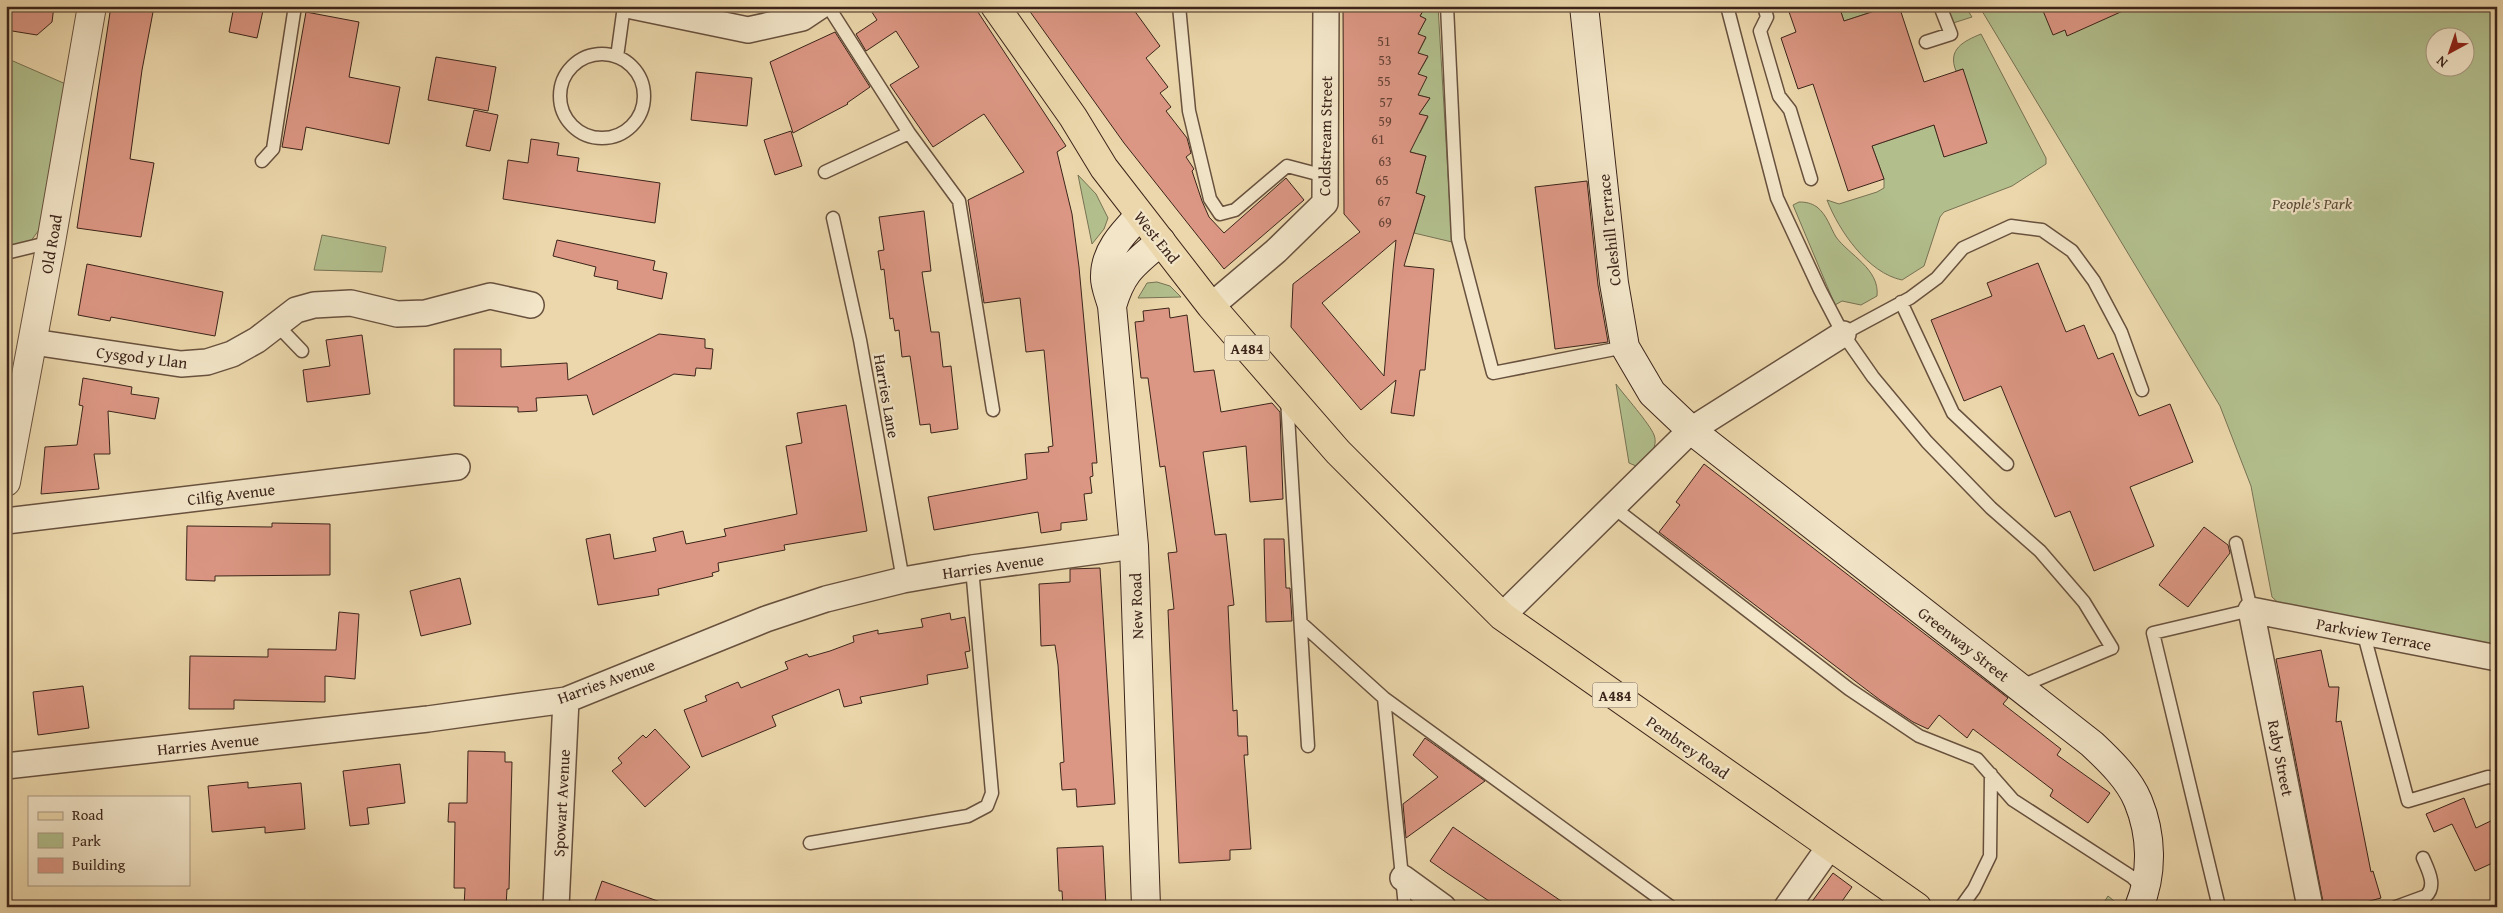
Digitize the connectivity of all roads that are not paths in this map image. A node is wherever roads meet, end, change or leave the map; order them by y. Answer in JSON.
{"nodes":[{"id":1,"x":92,"y":6,"type":"edge"},
{"id":2,"x":295,"y":6,"type":"edge"},
{"id":3,"x":624,"y":6,"type":"edge"},
{"id":4,"x":632,"y":6,"type":"edge"},
{"id":5,"x":820,"y":6,"type":"edge"},
{"id":6,"x":828,"y":6,"type":"edge"},
{"id":7,"x":995,"y":6,"type":"edge"},
{"id":8,"x":1179,"y":6,"type":"edge"},
{"id":9,"x":1326,"y":6,"type":"edge"},
{"id":10,"x":1447,"y":6,"type":"edge"},
{"id":11,"x":1584,"y":6,"type":"edge"},
{"id":12,"x":1727,"y":6,"type":"edge"},
{"id":13,"x":1764,"y":6,"type":"edge"},
{"id":14,"x":1940,"y":6,"type":"edge"},
{"id":15,"x":1926,"y":42,"type":"dead end"},
{"id":16,"x":617,"y":56,"type":"junction"},
{"id":17,"x":909,"y":133,"type":"junction"},
{"id":18,"x":262,"y":161,"type":"dead end"},
{"id":19,"x":825,"y":172,"type":"dead end"},
{"id":20,"x":1325,"y":176,"type":"junction"},
{"id":21,"x":1811,"y":179,"type":"dead end"},
{"id":22,"x":1139,"y":216,"type":"junction"},
{"id":23,"x":833,"y":218,"type":"dead end"},
{"id":24,"x":1161,"y":241,"type":"junction"},
{"id":25,"x":51,"y":242,"type":"junction"},
{"id":26,"x":6,"y":253,"type":"edge"},
{"id":27,"x":1901,"y":302,"type":"junction"},
{"id":28,"x":531,"y":305,"type":"dead end"},
{"id":29,"x":1112,"y":306,"type":"junction"},
{"id":30,"x":1211,"y":306,"type":"junction"},
{"id":31,"x":277,"y":325,"type":"junction"},
{"id":32,"x":1843,"y":334,"type":"junction"},
{"id":33,"x":33,"y":342,"type":"junction"},
{"id":34,"x":1625,"y":347,"type":"junction"},
{"id":35,"x":302,"y":351,"type":"dead end"},
{"id":36,"x":2142,"y":390,"type":"dead end"},
{"id":37,"x":1286,"y":394,"type":"junction"},
{"id":38,"x":993,"y":410,"type":"dead end"},
{"id":39,"x":1692,"y":430,"type":"junction"},
{"id":40,"x":1338,"y":452,"type":"joint"},
{"id":41,"x":2007,"y":464,"type":"dead end"},
{"id":42,"x":457,"y":467,"type":"dead end"},
{"id":43,"x":6,"y":482,"type":"edge"},
{"id":44,"x":1613,"y":507,"type":"junction"},
{"id":45,"x":6,"y":521,"type":"edge"},
{"id":46,"x":2236,"y":543,"type":"dead end"},
{"id":47,"x":1134,"y":546,"type":"junction"},
{"id":48,"x":972,"y":568,"type":"junction"},
{"id":49,"x":903,"y":580,"type":"junction"},
{"id":50,"x":2251,"y":610,"type":"junction"},
{"id":51,"x":1502,"y":616,"type":"junction"},
{"id":52,"x":1302,"y":623,"type":"junction"},
{"id":53,"x":2363,"y":631,"type":"junction"},
{"id":54,"x":2497,"y":658,"type":"edge"},
{"id":55,"x":2019,"y":687,"type":"junction"},
{"id":56,"x":1384,"y":698,"type":"junction"},
{"id":57,"x":566,"y":700,"type":"junction"},
{"id":58,"x":1308,"y":746,"type":"dead end"},
{"id":59,"x":6,"y":766,"type":"edge"},
{"id":60,"x":1991,"y":774,"type":"junction"},
{"id":61,"x":2497,"y":778,"type":"edge"},
{"id":62,"x":810,"y":843,"type":"dead end"},
{"id":63,"x":1830,"y":846,"type":"junction"},
{"id":64,"x":2423,"y":858,"type":"dead end"},
{"id":65,"x":1403,"y":878,"type":"junction"},
{"id":66,"x":2142,"y":899,"type":"edge"},
{"id":67,"x":556,"y":907,"type":"edge"},
{"id":68,"x":1146,"y":907,"type":"edge"},
{"id":69,"x":1405,"y":907,"type":"edge"},
{"id":70,"x":1443,"y":907,"type":"edge"},
{"id":71,"x":1671,"y":907,"type":"edge"},
{"id":72,"x":1787,"y":907,"type":"edge"},
{"id":73,"x":1917,"y":907,"type":"edge"},
{"id":74,"x":1961,"y":907,"type":"edge"},
{"id":75,"x":2219,"y":907,"type":"edge"},
{"id":76,"x":2310,"y":907,"type":"edge"},
{"id":77,"x":2396,"y":907,"type":"edge"}],
"edges":[{"from":1,"to":25,"type":"main road","name":"Old Road"},
{"from":2,"to":18,"type":"lane"},
{"from":3,"to":16,"type":"lane"},
{"from":4,"to":5,"type":"street"},
{"from":6,"to":17,"type":"lane"},
{"from":7,"to":22,"type":"main road","name":"West End","number":"A484"},
{"from":8,"to":20,"type":"lane"},
{"from":9,"to":20,"type":"street","name":"Coldstream Street"},
{"from":10,"to":34,"type":"lane"},
{"from":11,"to":34,"type":"main road","name":"Coleshill Terrace"},
{"from":12,"to":32,"type":"lane"},
{"from":13,"to":21,"type":"lane"},
{"from":14,"to":15,"type":"lane"},
{"from":16,"to":16,"type":"lane"},
{"from":17,"to":19,"type":"lane"},
{"from":17,"to":38,"type":"lane"},
{"from":20,"to":30,"type":"street","name":"Coldstream Street"},
{"from":22,"to":24,"type":"main road","name":"West End","number":"A484"},
{"from":22,"to":29,"type":"main road","name":"New Road"},
{"from":23,"to":49,"type":"lane","name":"Harries Lane"},
{"from":24,"to":29,"type":"main road","name":"New Road"},
{"from":24,"to":30,"type":"main road","name":"West End","number":"A484"},
{"from":25,"to":26,"type":"lane"},
{"from":25,"to":33,"type":"main road","name":"Old Road"},
{"from":27,"to":32,"type":"lane"},
{"from":27,"to":36,"type":"lane"},
{"from":27,"to":41,"type":"lane"},
{"from":28,"to":31,"type":"street","name":"Cysgod y Llan"},
{"from":29,"to":47,"type":"main road","name":"New Road"},
{"from":30,"to":37,"type":"main road","name":"West End","number":"A484"},
{"from":31,"to":33,"type":"street","name":"Cysgod y Llan"},
{"from":31,"to":35,"type":"lane"},
{"from":32,"to":39,"type":"street"},
{"from":32,"to":55,"type":"lane"},
{"from":33,"to":43,"type":"main road","name":"Old Road"},
{"from":34,"to":39,"type":"main road","name":"Coleshill Terrace"},
{"from":37,"to":40,"type":"main road","name":"West End","number":"A484"},
{"from":37,"to":52,"type":"lane"},
{"from":39,"to":44,"type":"street"},
{"from":39,"to":55,"type":"main road","name":"Greenway Street"},
{"from":40,"to":51,"type":"main road","name":"Pembrey Road","number":"A484"},
{"from":42,"to":45,"type":"street","name":"Cilfig Avenue"},
{"from":44,"to":51,"type":"street"},
{"from":44,"to":60,"type":"lane"},
{"from":46,"to":50,"type":"lane"},
{"from":47,"to":48,"type":"street","name":"Harries Avenue"},
{"from":47,"to":68,"type":"main road","name":"New Road"},
{"from":48,"to":49,"type":"street","name":"Harries Avenue"},
{"from":48,"to":62,"type":"lane"},
{"from":49,"to":57,"type":"street","name":"Harries Avenue"},
{"from":50,"to":53,"type":"street","name":"Parkview Terrace"},
{"from":50,"to":75,"type":"lane"},
{"from":50,"to":76,"type":"street","name":"Raby Street"},
{"from":51,"to":63,"type":"main road","name":"Pembrey Road","number":"A484"},
{"from":52,"to":56,"type":"lane"},
{"from":52,"to":58,"type":"lane"},
{"from":53,"to":54,"type":"street","name":"Parkview Terrace"},
{"from":53,"to":61,"type":"lane"},
{"from":55,"to":66,"type":"main road","name":"Greenway Street"},
{"from":56,"to":65,"type":"lane"},
{"from":56,"to":71,"type":"lane"},
{"from":57,"to":59,"type":"street","name":"Harries Avenue"},
{"from":57,"to":67,"type":"street","name":"Spowart Avenue"},
{"from":60,"to":66,"type":"lane"},
{"from":60,"to":74,"type":"lane"},
{"from":63,"to":72,"type":"street"},
{"from":63,"to":73,"type":"main road","name":"Pembrey Road","number":"A484"},
{"from":64,"to":77,"type":"lane"},
{"from":65,"to":69,"type":"lane"},
{"from":65,"to":70,"type":"street"}]}
